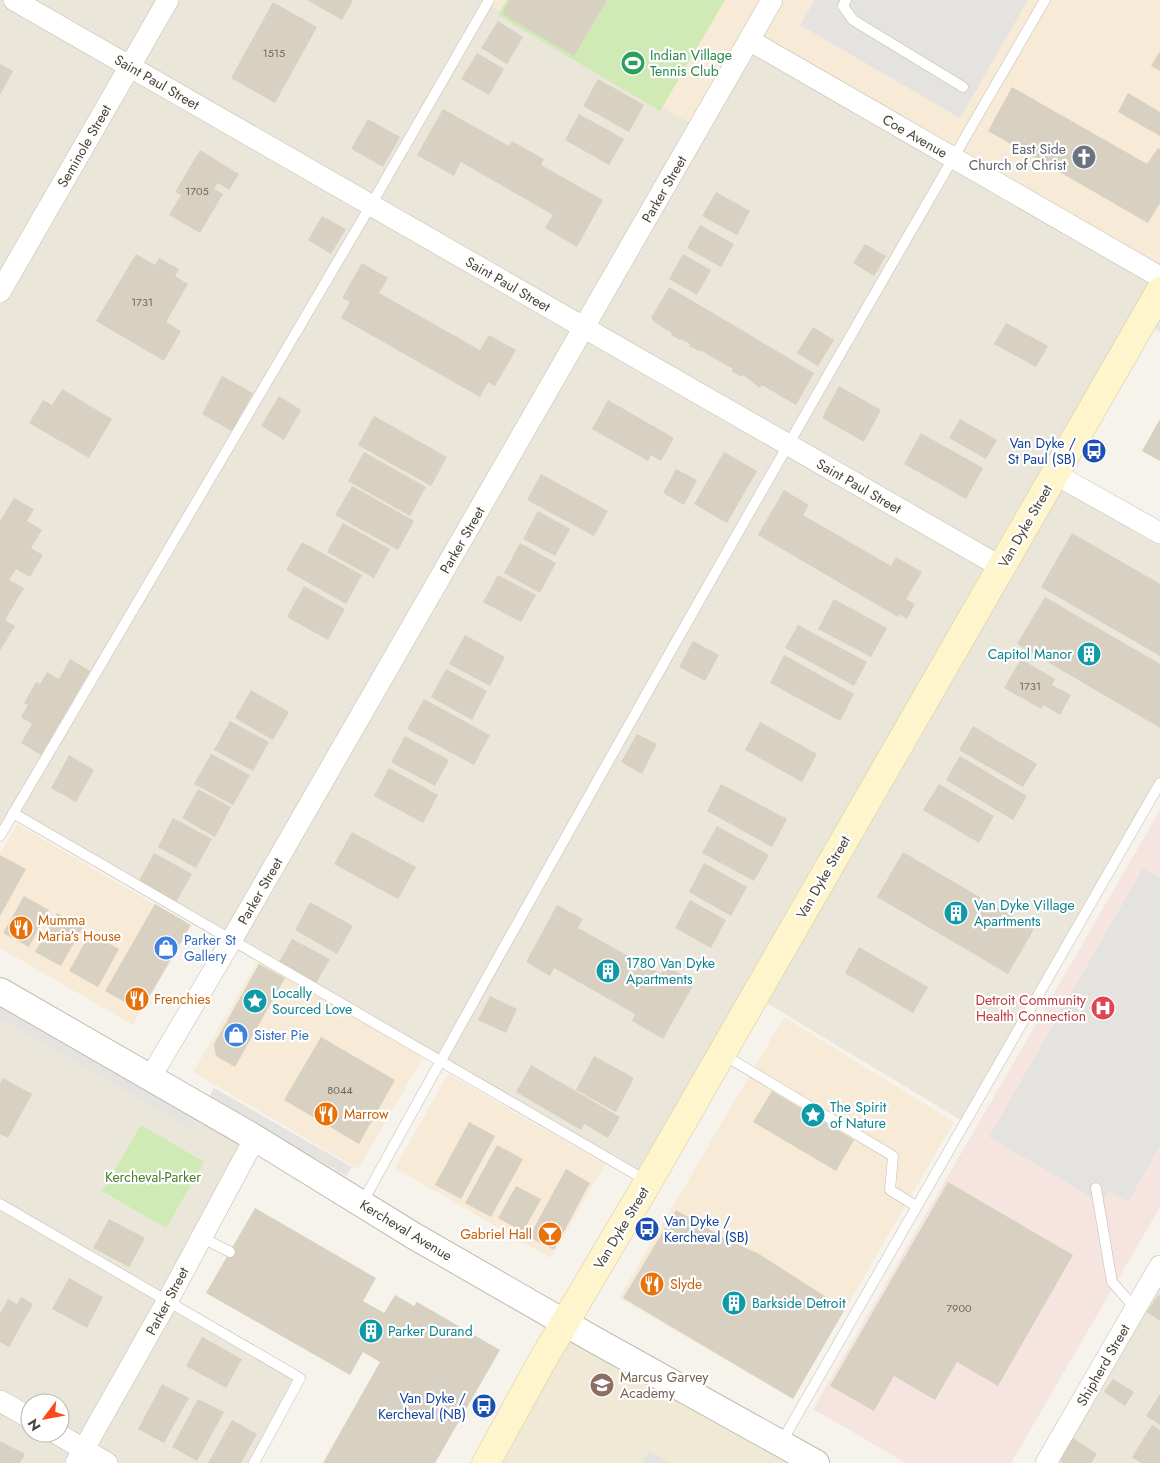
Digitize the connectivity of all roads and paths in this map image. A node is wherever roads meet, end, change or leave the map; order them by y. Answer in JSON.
{"nodes":[{"id":1,"x":14,"y":0,"type":"edge"},
{"id":2,"x":168,"y":0,"type":"edge"},
{"id":3,"x":489,"y":0,"type":"edge"},
{"id":4,"x":772,"y":0,"type":"edge"},
{"id":5,"x":846,"y":0,"type":"edge"},
{"id":6,"x":1045,"y":0,"type":"edge"},
{"id":7,"x":749,"y":40,"type":"junction"},
{"id":8,"x":130,"y":66,"type":"junction"},
{"id":9,"x":963,"y":87,"type":"dead end"},
{"id":10,"x":953,"y":158,"type":"junction"},
{"id":11,"x":371,"y":205,"type":"junction"},
{"id":12,"x":1160,"y":277,"type":"edge"},
{"id":13,"x":0,"y":292,"type":"edge"},
{"id":14,"x":1160,"y":292,"type":"edge"},
{"id":15,"x":584,"y":328,"type":"junction"},
{"id":16,"x":788,"y":445,"type":"junction"},
{"id":17,"x":1055,"y":474,"type":"junction"},
{"id":18,"x":1160,"y":533,"type":"edge"},
{"id":19,"x":1001,"y":567,"type":"junction"},
{"id":20,"x":1160,"y":782,"type":"edge"},
{"id":21,"x":12,"y":813,"type":"junction"},
{"id":22,"x":0,"y":836,"type":"edge"},
{"id":23,"x":231,"y":941,"type":"junction"},
{"id":24,"x":0,"y":991,"type":"edge"},
{"id":25,"x":721,"y":1054,"type":"junction"},
{"id":26,"x":440,"y":1061,"type":"junction"},
{"id":27,"x":150,"y":1078,"type":"junction"},
{"id":28,"x":255,"y":1138,"type":"junction"},
{"id":29,"x":648,"y":1182,"type":"junction"},
{"id":30,"x":1096,"y":1188,"type":"dead end"},
{"id":31,"x":0,"y":1204,"type":"edge"},
{"id":32,"x":362,"y":1204,"type":"junction"},
{"id":33,"x":916,"y":1206,"type":"junction"},
{"id":34,"x":201,"y":1237,"type":"junction"},
{"id":35,"x":230,"y":1252,"type":"dead end"},
{"id":36,"x":1160,"y":1266,"type":"edge"},
{"id":37,"x":168,"y":1300,"type":"junction"},
{"id":38,"x":1136,"y":1309,"type":"junction"},
{"id":39,"x":564,"y":1322,"type":"junction"},
{"id":40,"x":0,"y":1401,"type":"edge"},
{"id":41,"x":20,"y":1412,"type":"edge"},
{"id":42,"x":66,"y":1443,"type":"edge"},
{"id":43,"x":780,"y":1444,"type":"junction"},
{"id":44,"x":80,"y":1456,"type":"edge"},
{"id":45,"x":107,"y":1463,"type":"edge"},
{"id":46,"x":254,"y":1463,"type":"edge"},
{"id":47,"x":486,"y":1463,"type":"edge"},
{"id":48,"x":816,"y":1463,"type":"edge"},
{"id":49,"x":1046,"y":1463,"type":"edge"}],
"edges":[{"from":1,"to":8,"type":"street","name":"Saint Paul Street"},
{"from":2,"to":8,"type":"street","name":"Seminole Street"},
{"from":3,"to":11,"type":"lane"},
{"from":4,"to":7,"type":"street","name":"Parker Street"},
{"from":5,"to":9,"type":"lane"},
{"from":6,"to":10,"type":"lane"},
{"from":7,"to":10,"type":"street","name":"Coe Avenue"},
{"from":7,"to":15,"type":"street","name":"Parker Street"},
{"from":8,"to":11,"type":"street","name":"Saint Paul Street"},
{"from":8,"to":13,"type":"street","name":"Seminole Street"},
{"from":10,"to":12,"type":"street","name":"Coe Avenue"},
{"from":10,"to":16,"type":"lane"},
{"from":11,"to":15,"type":"street","name":"Saint Paul Street"},
{"from":11,"to":21,"type":"lane"},
{"from":14,"to":17,"type":"main road","name":"Van Dyke Street"},
{"from":15,"to":16,"type":"street","name":"Saint Paul Street"},
{"from":15,"to":23,"type":"street","name":"Parker Street"},
{"from":16,"to":19,"type":"street","name":"Saint Paul Street"},
{"from":16,"to":26,"type":"lane"},
{"from":17,"to":18,"type":"street"},
{"from":17,"to":19,"type":"main road","name":"Van Dyke Street"},
{"from":19,"to":25,"type":"main road","name":"Van Dyke Street"},
{"from":20,"to":33,"type":"lane"},
{"from":21,"to":22,"type":"lane"},
{"from":21,"to":23,"type":"lane"},
{"from":23,"to":26,"type":"lane"},
{"from":23,"to":27,"type":"street","name":"Parker Street"},
{"from":24,"to":27,"type":"street","name":"Kercheval Avenue"},
{"from":25,"to":29,"type":"main road","name":"Van Dyke Street"},
{"from":25,"to":33,"type":"lane"},
{"from":26,"to":29,"type":"lane"},
{"from":26,"to":32,"type":"lane"},
{"from":27,"to":28,"type":"street","name":"Kercheval Avenue"},
{"from":28,"to":32,"type":"street","name":"Kercheval Avenue"},
{"from":28,"to":34,"type":"street","name":"Parker Street"},
{"from":29,"to":39,"type":"main road","name":"Van Dyke Street"},
{"from":30,"to":38,"type":"lane"},
{"from":31,"to":37,"type":"lane"},
{"from":32,"to":39,"type":"street","name":"Kercheval Avenue"},
{"from":33,"to":43,"type":"lane"},
{"from":34,"to":35,"type":"lane"},
{"from":34,"to":37,"type":"street","name":"Parker Street"},
{"from":36,"to":38,"type":"street","name":"Shipherd Street"},
{"from":37,"to":44,"type":"street","name":"Parker Street"},
{"from":37,"to":46,"type":"lane"},
{"from":38,"to":49,"type":"street","name":"Shipherd Street"},
{"from":39,"to":43,"type":"street","name":"Kercheval Avenue"},
{"from":39,"to":47,"type":"main road","name":"Van Dyke Street"},
{"from":40,"to":41,"type":"street"},
{"from":42,"to":44,"type":"street"},
{"from":43,"to":48,"type":"street","name":"Kercheval Avenue"},
{"from":44,"to":45,"type":"street"}]}
